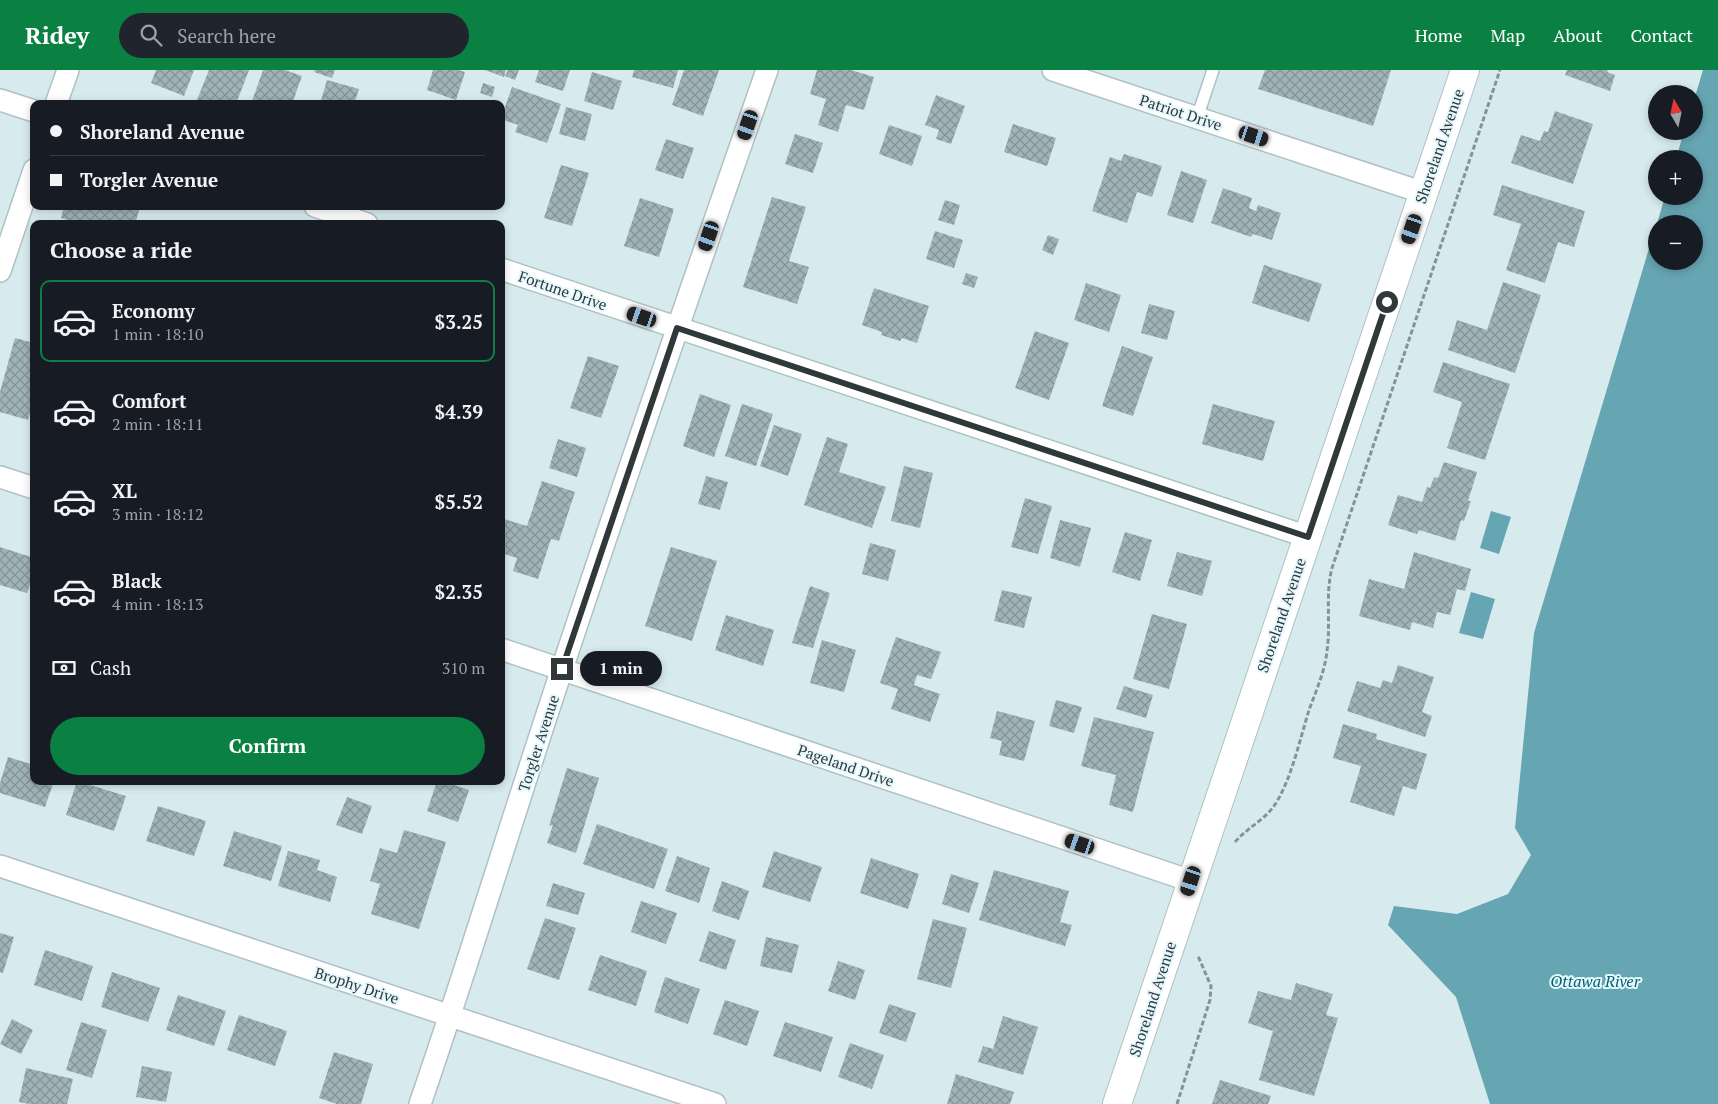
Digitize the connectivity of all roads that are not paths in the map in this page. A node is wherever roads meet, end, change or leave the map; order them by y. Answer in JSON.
{"nodes":[{"id":1,"x":68,"y":70,"type":"edge"},
{"id":2,"x":767,"y":70,"type":"edge"},
{"id":3,"x":1053,"y":70,"type":"edge"},
{"id":4,"x":1213,"y":70,"type":"edge"},
{"id":5,"x":1465,"y":70,"type":"edge"},
{"id":6,"x":0,"y":100,"type":"edge"},
{"id":7,"x":57,"y":100,"type":"edge"},
{"id":8,"x":30,"y":110,"type":"edge"},
{"id":9,"x":1197,"y":118,"type":"junction"},
{"id":10,"x":30,"y":182,"type":"edge"},
{"id":11,"x":1424,"y":193,"type":"junction"},
{"id":12,"x":327,"y":210,"type":"edge"},
{"id":13,"x":356,"y":220,"type":"edge"},
{"id":14,"x":505,"y":270,"type":"edge"},
{"id":15,"x":0,"y":271,"type":"edge"},
{"id":16,"x":677,"y":328,"type":"junction"},
{"id":17,"x":0,"y":477,"type":"edge"},
{"id":18,"x":30,"y":487,"type":"edge"},
{"id":19,"x":1308,"y":537,"type":"junction"},
{"id":20,"x":505,"y":649,"type":"edge"},
{"id":21,"x":562,"y":669,"type":"junction"},
{"id":22,"x":0,"y":866,"type":"edge"},
{"id":23,"x":1191,"y":881,"type":"junction"},
{"id":24,"x":450,"y":1016,"type":"junction"},
{"id":25,"x":420,"y":1104,"type":"edge"},
{"id":26,"x":715,"y":1104,"type":"edge"},
{"id":27,"x":1117,"y":1104,"type":"edge"}],
"edges":[{"from":1,"to":7,"type":"street"},
{"from":2,"to":16,"type":"street","name":"Torgler Avenue"},
{"from":3,"to":9,"type":"street","name":"Patriot Drive"},
{"from":4,"to":9,"type":"lane"},
{"from":5,"to":11,"type":"street","name":"Shoreland Avenue"},
{"from":6,"to":8,"type":"street"},
{"from":9,"to":11,"type":"street","name":"Patriot Drive"},
{"from":10,"to":15,"type":"street"},
{"from":11,"to":19,"type":"street","name":"Shoreland Avenue"},
{"from":12,"to":13,"type":"street"},
{"from":14,"to":16,"type":"street","name":"Fortune Drive"},
{"from":16,"to":19,"type":"street","name":"Fortune Drive"},
{"from":16,"to":21,"type":"street","name":"Torgler Avenue"},
{"from":17,"to":18,"type":"street"},
{"from":19,"to":23,"type":"street","name":"Shoreland Avenue"},
{"from":20,"to":21,"type":"street","name":"Pageland Drive"},
{"from":21,"to":23,"type":"street","name":"Pageland Drive"},
{"from":21,"to":24,"type":"street","name":"Torgler Avenue"},
{"from":22,"to":24,"type":"street","name":"Brophy Drive"},
{"from":23,"to":27,"type":"street","name":"Shoreland Avenue"},
{"from":24,"to":25,"type":"street","name":"Torgler Avenue"},
{"from":24,"to":26,"type":"street","name":"Brophy Drive"}]}
